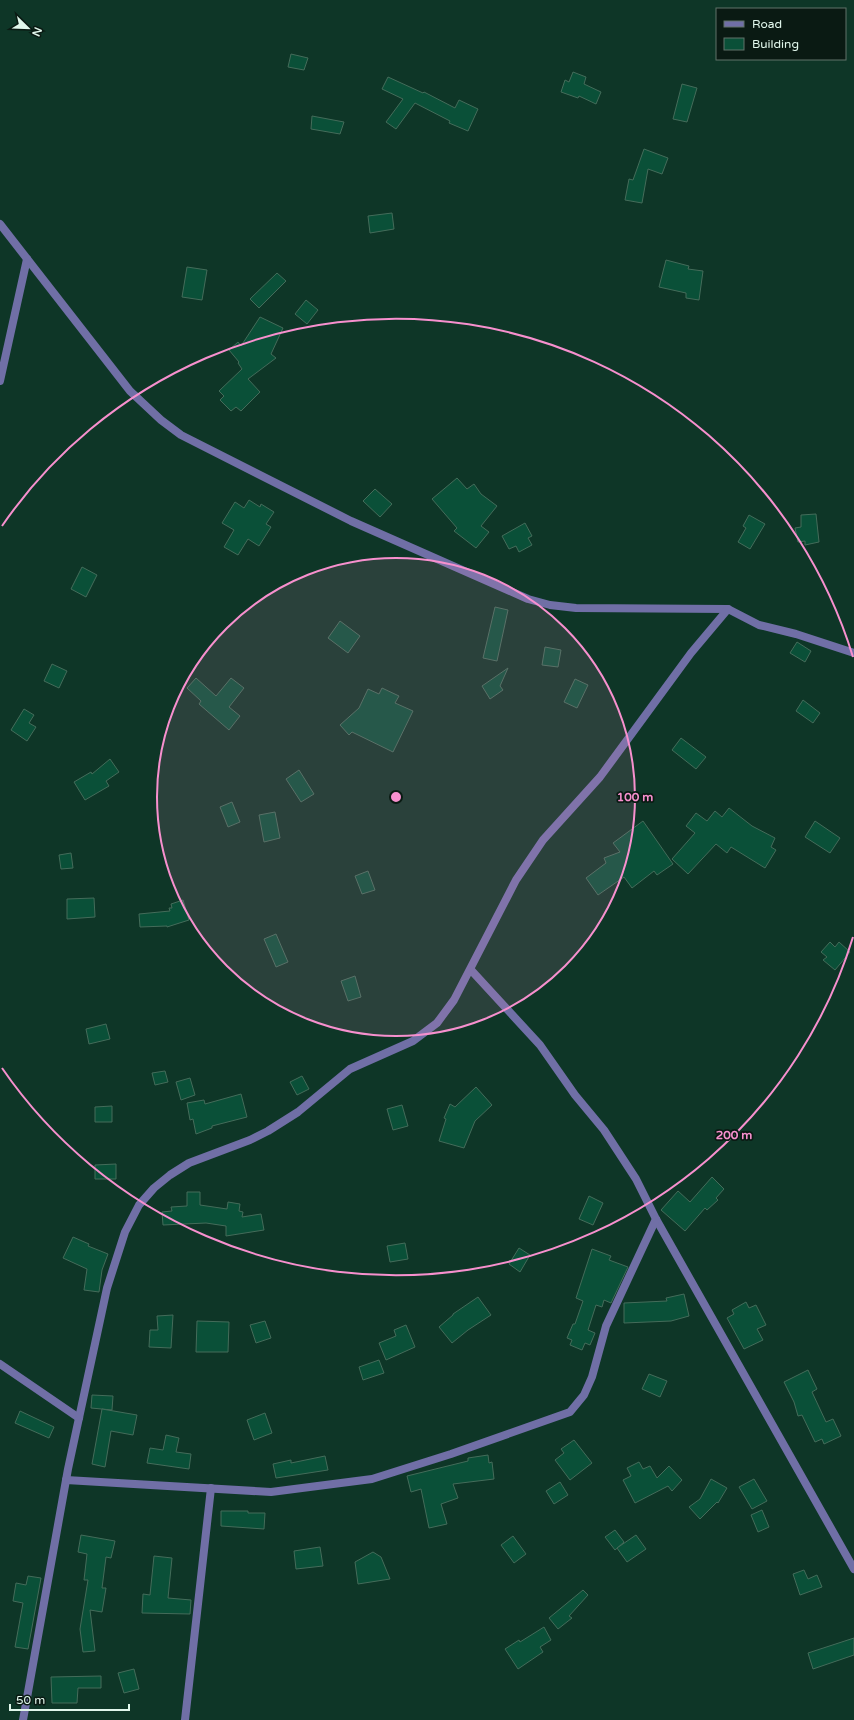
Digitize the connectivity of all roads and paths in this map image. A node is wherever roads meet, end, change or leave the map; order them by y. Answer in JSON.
{"nodes":[{"id":1,"x":0,"y":224,"type":"edge"},
{"id":2,"x":27,"y":259,"type":"junction"},
{"id":3,"x":0,"y":381,"type":"edge"},
{"id":4,"x":728,"y":609,"type":"junction"},
{"id":5,"x":854,"y":652,"type":"edge"},
{"id":6,"x":470,"y":970,"type":"junction"},
{"id":7,"x":656,"y":1219,"type":"junction"},
{"id":8,"x":0,"y":1364,"type":"edge"},
{"id":9,"x":79,"y":1418,"type":"junction"},
{"id":10,"x":66,"y":1480,"type":"junction"},
{"id":11,"x":210,"y":1488,"type":"junction"},
{"id":12,"x":854,"y":1569,"type":"edge"},
{"id":13,"x":23,"y":1720,"type":"edge"},
{"id":14,"x":185,"y":1720,"type":"edge"}],
"edges":[{"from":1,"to":2,"type":"street"},
{"from":2,"to":3,"type":"street"},
{"from":2,"to":4,"type":"street"},
{"from":4,"to":5,"type":"street"},
{"from":4,"to":6,"type":"street"},
{"from":6,"to":7,"type":"street"},
{"from":6,"to":9,"type":"street"},
{"from":7,"to":11,"type":"street"},
{"from":7,"to":12,"type":"street"},
{"from":8,"to":9,"type":"street"},
{"from":9,"to":10,"type":"street"},
{"from":10,"to":11,"type":"street"},
{"from":10,"to":13,"type":"street"},
{"from":11,"to":14,"type":"street"}]}
